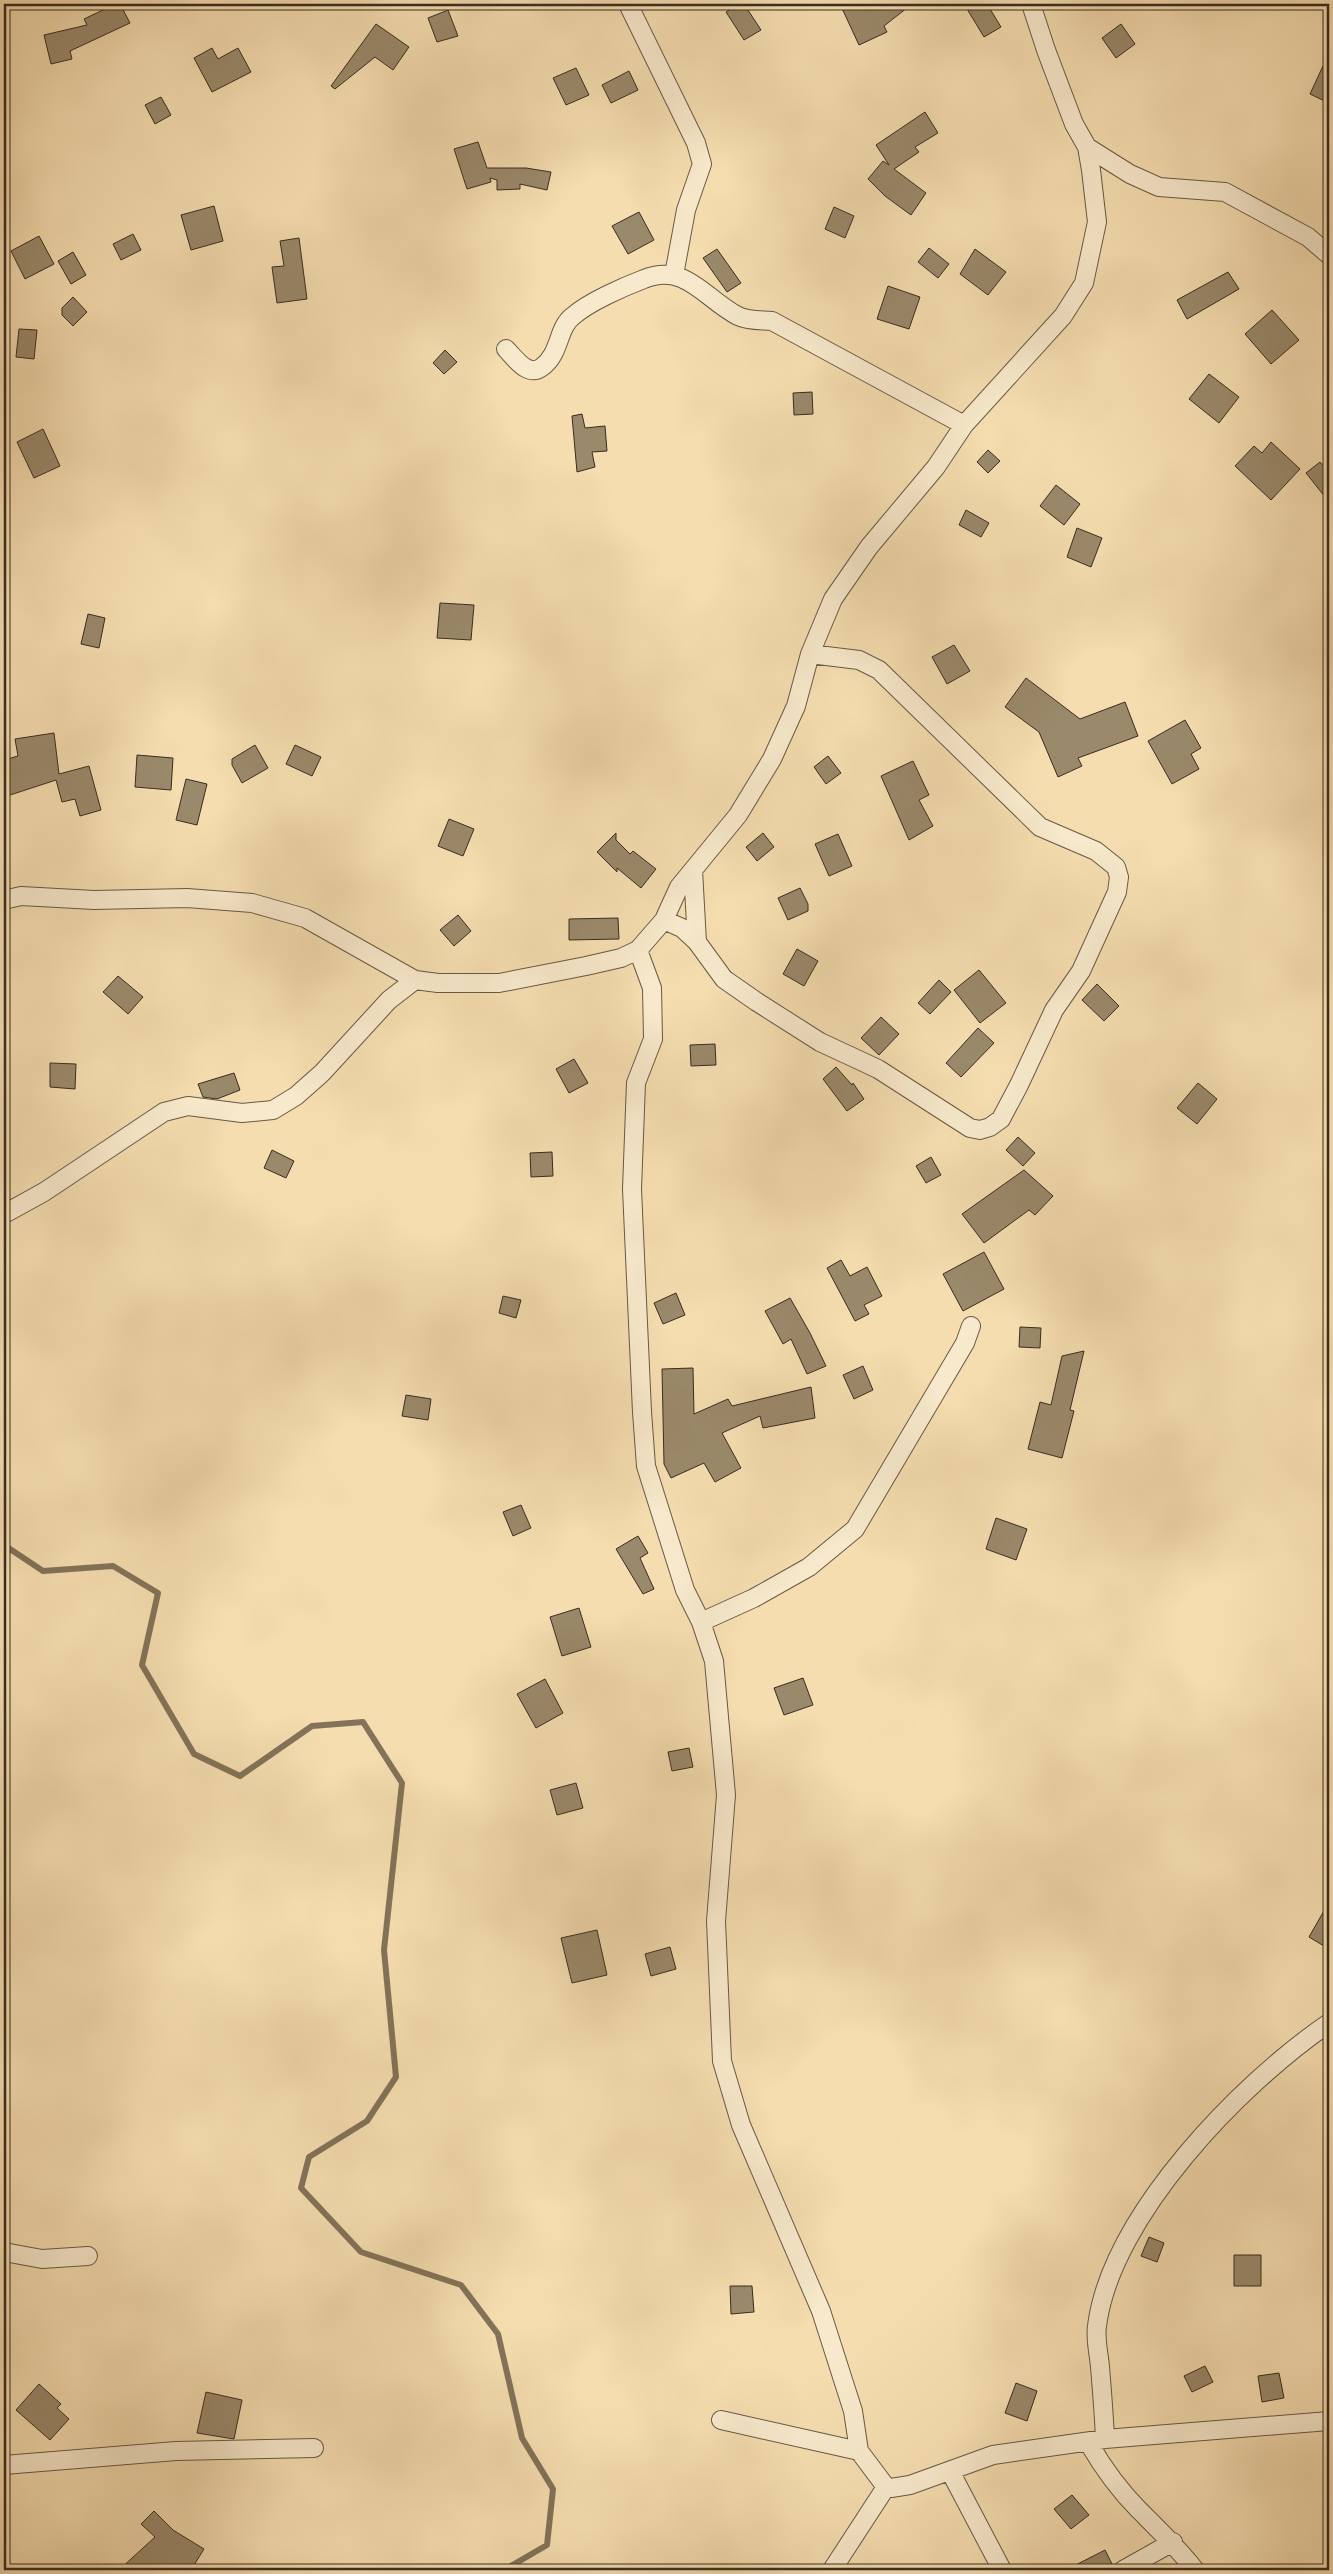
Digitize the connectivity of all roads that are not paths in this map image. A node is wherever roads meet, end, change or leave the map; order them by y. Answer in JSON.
{"nodes":[{"id":1,"x":628,"y":4,"type":"edge"},
{"id":2,"x":1032,"y":4,"type":"edge"},
{"id":3,"x":1086,"y":147,"type":"junction"},
{"id":4,"x":1329,"y":254,"type":"edge"},
{"id":5,"x":674,"y":275,"type":"junction"},
{"id":6,"x":506,"y":349,"type":"dead end"},
{"id":7,"x":964,"y":425,"type":"junction"},
{"id":8,"x":810,"y":654,"type":"junction"},
{"id":9,"x":693,"y":870,"type":"junction"},
{"id":10,"x":4,"y":900,"type":"edge"},
{"id":11,"x":664,"y":920,"type":"junction"},
{"id":12,"x":697,"y":942,"type":"junction"},
{"id":13,"x":638,"y":950,"type":"junction"},
{"id":14,"x":415,"y":980,"type":"junction"},
{"id":15,"x":4,"y":1214,"type":"edge"},
{"id":16,"x":972,"y":1326,"type":"dead end"},
{"id":17,"x":701,"y":1622,"type":"junction"},
{"id":18,"x":1329,"y":2023,"type":"edge"},
{"id":19,"x":4,"y":2252,"type":"edge"},
{"id":20,"x":88,"y":2256,"type":"dead end"},
{"id":21,"x":721,"y":2420,"type":"dead end"},
{"id":22,"x":1329,"y":2422,"type":"edge"},
{"id":23,"x":1096,"y":2440,"type":"junction"},
{"id":24,"x":314,"y":2448,"type":"dead end"},
{"id":25,"x":859,"y":2451,"type":"junction"},
{"id":26,"x":4,"y":2465,"type":"edge"},
{"id":27,"x":950,"y":2471,"type":"junction"},
{"id":28,"x":886,"y":2487,"type":"junction"},
{"id":29,"x":1172,"y":2542,"type":"junction"},
{"id":30,"x":832,"y":2570,"type":"edge"},
{"id":31,"x":1002,"y":2570,"type":"edge"},
{"id":32,"x":1123,"y":2570,"type":"edge"},
{"id":33,"x":1195,"y":2570,"type":"edge"}],
"edges":[{"from":1,"to":5,"type":"street"},
{"from":2,"to":3,"type":"street"},
{"from":3,"to":4,"type":"street"},
{"from":3,"to":7,"type":"street"},
{"from":5,"to":6,"type":"street"},
{"from":5,"to":7,"type":"street"},
{"from":7,"to":8,"type":"street"},
{"from":8,"to":9,"type":"street"},
{"from":8,"to":12,"type":"street"},
{"from":9,"to":11,"type":"street"},
{"from":9,"to":12,"type":"street"},
{"from":10,"to":14,"type":"street"},
{"from":11,"to":12,"type":"street"},
{"from":11,"to":13,"type":"street"},
{"from":13,"to":14,"type":"street"},
{"from":13,"to":17,"type":"street"},
{"from":14,"to":15,"type":"street"},
{"from":16,"to":17,"type":"street"},
{"from":17,"to":25,"type":"street"},
{"from":18,"to":23,"type":"street"},
{"from":19,"to":20,"type":"street"},
{"from":21,"to":25,"type":"street"},
{"from":22,"to":23,"type":"street"},
{"from":23,"to":27,"type":"street"},
{"from":23,"to":29,"type":"street"},
{"from":24,"to":26,"type":"street"},
{"from":25,"to":28,"type":"street"},
{"from":27,"to":28,"type":"street"},
{"from":27,"to":31,"type":"street"},
{"from":28,"to":30,"type":"street"},
{"from":29,"to":32,"type":"street"},
{"from":29,"to":33,"type":"street"}]}
